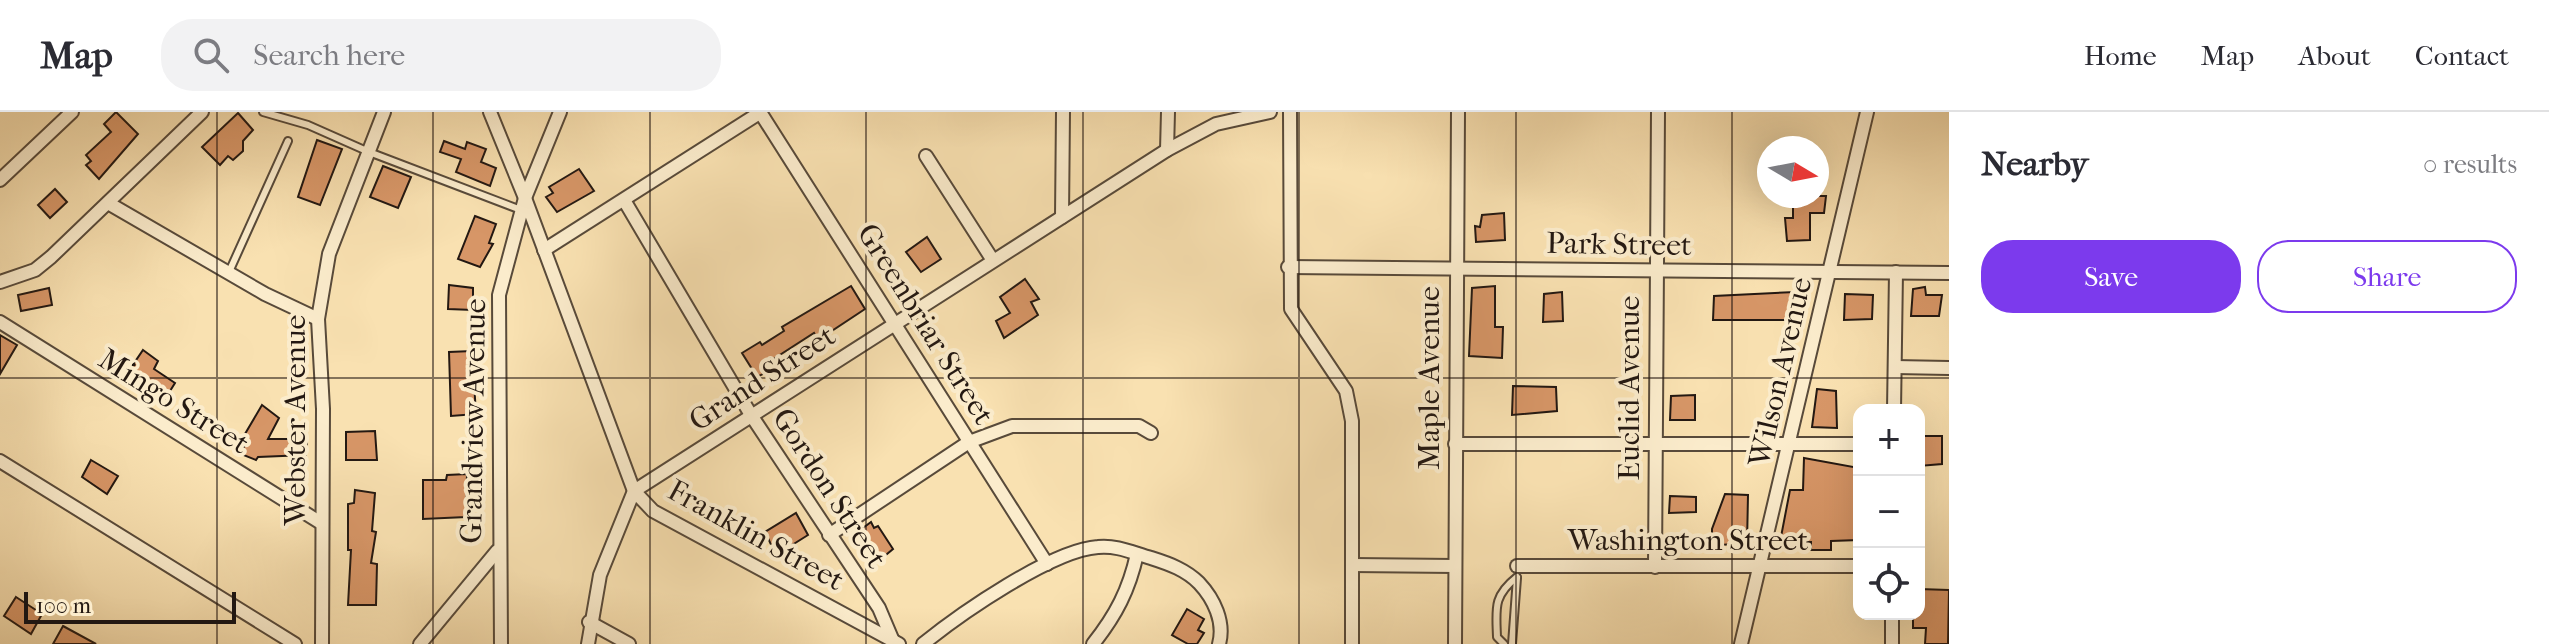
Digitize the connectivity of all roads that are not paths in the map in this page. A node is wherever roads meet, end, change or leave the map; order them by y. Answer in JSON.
{"nodes":[{"id":1,"x":72,"y":112,"type":"edge"},
{"id":2,"x":202,"y":112,"type":"edge"},
{"id":3,"x":263,"y":112,"type":"edge"},
{"id":4,"x":384,"y":112,"type":"edge"},
{"id":5,"x":490,"y":112,"type":"edge"},
{"id":6,"x":560,"y":112,"type":"edge"},
{"id":7,"x":761,"y":112,"type":"edge"},
{"id":8,"x":1063,"y":112,"type":"edge"},
{"id":9,"x":1168,"y":112,"type":"edge"},
{"id":10,"x":1270,"y":112,"type":"edge"},
{"id":11,"x":1290,"y":112,"type":"edge"},
{"id":12,"x":1458,"y":112,"type":"edge"},
{"id":13,"x":1658,"y":112,"type":"edge"},
{"id":14,"x":1867,"y":112,"type":"edge"},
{"id":15,"x":288,"y":141,"type":"dead end"},
{"id":16,"x":1167,"y":150,"type":"junction"},
{"id":17,"x":369,"y":152,"type":"junction"},
{"id":18,"x":926,"y":156,"type":"dead end"},
{"id":19,"x":0,"y":180,"type":"edge"},
{"id":20,"x":624,"y":200,"type":"junction"},
{"id":21,"x":108,"y":203,"type":"junction"},
{"id":22,"x":524,"y":204,"type":"junction"},
{"id":23,"x":1062,"y":217,"type":"junction"},
{"id":24,"x":544,"y":250,"type":"junction"},
{"id":25,"x":992,"y":259,"type":"junction"},
{"id":26,"x":1288,"y":267,"type":"junction"},
{"id":27,"x":1455,"y":268,"type":"junction"},
{"id":28,"x":1655,"y":271,"type":"junction"},
{"id":29,"x":1830,"y":271,"type":"junction"},
{"id":30,"x":1896,"y":272,"type":"junction"},
{"id":31,"x":229,"y":273,"type":"junction"},
{"id":32,"x":1949,"y":273,"type":"edge"},
{"id":33,"x":0,"y":282,"type":"edge"},
{"id":34,"x":318,"y":319,"type":"junction"},
{"id":35,"x":0,"y":322,"type":"edge"},
{"id":36,"x":896,"y":322,"type":"junction"},
{"id":37,"x":1895,"y":367,"type":"junction"},
{"id":38,"x":1949,"y":368,"type":"edge"},
{"id":39,"x":1894,"y":404,"type":"edge"},
{"id":40,"x":751,"y":415,"type":"junction"},
{"id":41,"x":1151,"y":433,"type":"dead end"},
{"id":42,"x":969,"y":442,"type":"junction"},
{"id":43,"x":1790,"y":443,"type":"junction"},
{"id":44,"x":1455,"y":444,"type":"junction"},
{"id":45,"x":1656,"y":444,"type":"junction"},
{"id":46,"x":1853,"y":444,"type":"edge"},
{"id":47,"x":0,"y":461,"type":"edge"},
{"id":48,"x":634,"y":491,"type":"junction"},
{"id":49,"x":321,"y":523,"type":"junction"},
{"id":50,"x":829,"y":535,"type":"junction"},
{"id":51,"x":497,"y":551,"type":"junction"},
{"id":52,"x":1137,"y":554,"type":"junction"},
{"id":53,"x":1047,"y":564,"type":"junction"},
{"id":54,"x":1352,"y":565,"type":"junction"},
{"id":55,"x":1455,"y":566,"type":"junction"},
{"id":56,"x":1853,"y":566,"type":"edge"},
{"id":57,"x":1655,"y":567,"type":"junction"},
{"id":58,"x":1760,"y":568,"type":"junction"},
{"id":59,"x":1517,"y":572,"type":"junction"},
{"id":60,"x":1892,"y":620,"type":"edge"},
{"id":61,"x":589,"y":622,"type":"junction"},
{"id":62,"x":896,"y":642,"type":"edge"},
{"id":63,"x":1220,"y":642,"type":"edge"},
{"id":64,"x":295,"y":644,"type":"edge"},
{"id":65,"x":322,"y":644,"type":"edge"},
{"id":66,"x":420,"y":644,"type":"edge"},
{"id":67,"x":501,"y":644,"type":"edge"},
{"id":68,"x":588,"y":644,"type":"edge"},
{"id":69,"x":629,"y":644,"type":"edge"},
{"id":70,"x":923,"y":644,"type":"edge"},
{"id":71,"x":1093,"y":644,"type":"edge"},
{"id":72,"x":1352,"y":644,"type":"edge"},
{"id":73,"x":1455,"y":644,"type":"edge"},
{"id":74,"x":1504,"y":644,"type":"edge"},
{"id":75,"x":1512,"y":644,"type":"edge"},
{"id":76,"x":1741,"y":644,"type":"edge"},
{"id":77,"x":1892,"y":644,"type":"edge"}],
"edges":[{"from":1,"to":19,"type":"street"},
{"from":2,"to":21,"type":"street"},
{"from":3,"to":17,"type":"lane"},
{"from":4,"to":17,"type":"street","name":"Webster Avenue"},
{"from":5,"to":22,"type":"street"},
{"from":6,"to":22,"type":"street","name":"Grandview Avenue"},
{"from":7,"to":20,"type":"street"},
{"from":7,"to":36,"type":"street","name":"Greenbriar Street"},
{"from":8,"to":23,"type":"street"},
{"from":9,"to":16,"type":"street"},
{"from":10,"to":16,"type":"street","name":"Grand Street"},
{"from":11,"to":26,"type":"street"},
{"from":12,"to":27,"type":"street","name":"Maple Avenue"},
{"from":13,"to":28,"type":"street","name":"Euclid Avenue"},
{"from":14,"to":29,"type":"street","name":"Wilson Avenue"},
{"from":15,"to":31,"type":"lane"},
{"from":16,"to":23,"type":"street","name":"Grand Street"},
{"from":17,"to":22,"type":"lane"},
{"from":17,"to":34,"type":"street","name":"Webster Avenue"},
{"from":18,"to":25,"type":"street"},
{"from":20,"to":24,"type":"street"},
{"from":20,"to":40,"type":"street","name":"Gordon Street"},
{"from":21,"to":31,"type":"street"},
{"from":21,"to":33,"type":"street"},
{"from":22,"to":24,"type":"street"},
{"from":22,"to":51,"type":"street","name":"Grandview Avenue"},
{"from":23,"to":25,"type":"street","name":"Grand Street"},
{"from":24,"to":48,"type":"street"},
{"from":25,"to":36,"type":"street","name":"Grand Street"},
{"from":26,"to":27,"type":"street","name":"Park Street"},
{"from":26,"to":54,"type":"street"},
{"from":27,"to":28,"type":"street","name":"Park Street"},
{"from":27,"to":44,"type":"street","name":"Maple Avenue"},
{"from":28,"to":29,"type":"street","name":"Park Street"},
{"from":28,"to":45,"type":"street","name":"Euclid Avenue"},
{"from":29,"to":30,"type":"street","name":"Park Street"},
{"from":29,"to":43,"type":"street","name":"Wilson Avenue"},
{"from":30,"to":32,"type":"street","name":"Park Street"},
{"from":30,"to":37,"type":"street"},
{"from":31,"to":34,"type":"street"},
{"from":34,"to":49,"type":"street","name":"Webster Avenue"},
{"from":35,"to":49,"type":"street","name":"Mingo Street"},
{"from":36,"to":40,"type":"street","name":"Grand Street"},
{"from":36,"to":42,"type":"street","name":"Greenbriar Street"},
{"from":37,"to":38,"type":"street"},
{"from":37,"to":39,"type":"street"},
{"from":40,"to":48,"type":"street","name":"Grand Street"},
{"from":40,"to":50,"type":"street","name":"Gordon Street"},
{"from":41,"to":42,"type":"street"},
{"from":42,"to":50,"type":"street"},
{"from":42,"to":53,"type":"street","name":"Greenbriar Street"},
{"from":43,"to":45,"type":"street"},
{"from":43,"to":46,"type":"street"},
{"from":43,"to":58,"type":"street","name":"Wilson Avenue"},
{"from":44,"to":45,"type":"street"},
{"from":44,"to":55,"type":"street","name":"Maple Avenue"},
{"from":45,"to":57,"type":"street","name":"Euclid Avenue"},
{"from":47,"to":64,"type":"street"},
{"from":48,"to":61,"type":"street"},
{"from":48,"to":62,"type":"street","name":"Franklin Street"},
{"from":49,"to":65,"type":"street","name":"Webster Avenue"},
{"from":50,"to":62,"type":"street","name":"Gordon Street"},
{"from":51,"to":66,"type":"street"},
{"from":51,"to":67,"type":"street","name":"Grandview Avenue"},
{"from":52,"to":53,"type":"street"},
{"from":52,"to":63,"type":"street"},
{"from":52,"to":71,"type":"street"},
{"from":53,"to":70,"type":"street"},
{"from":54,"to":55,"type":"street"},
{"from":54,"to":72,"type":"street"},
{"from":55,"to":73,"type":"street","name":"Maple Avenue"},
{"from":56,"to":58,"type":"street","name":"Washington Street"},
{"from":57,"to":58,"type":"street","name":"Washington Street"},
{"from":57,"to":59,"type":"street","name":"Washington Street"},
{"from":58,"to":76,"type":"street","name":"Wilson Avenue"},
{"from":59,"to":74,"type":"lane"},
{"from":59,"to":75,"type":"lane"},
{"from":60,"to":77,"type":"street"},
{"from":61,"to":68,"type":"street"},
{"from":61,"to":69,"type":"street"}]}
